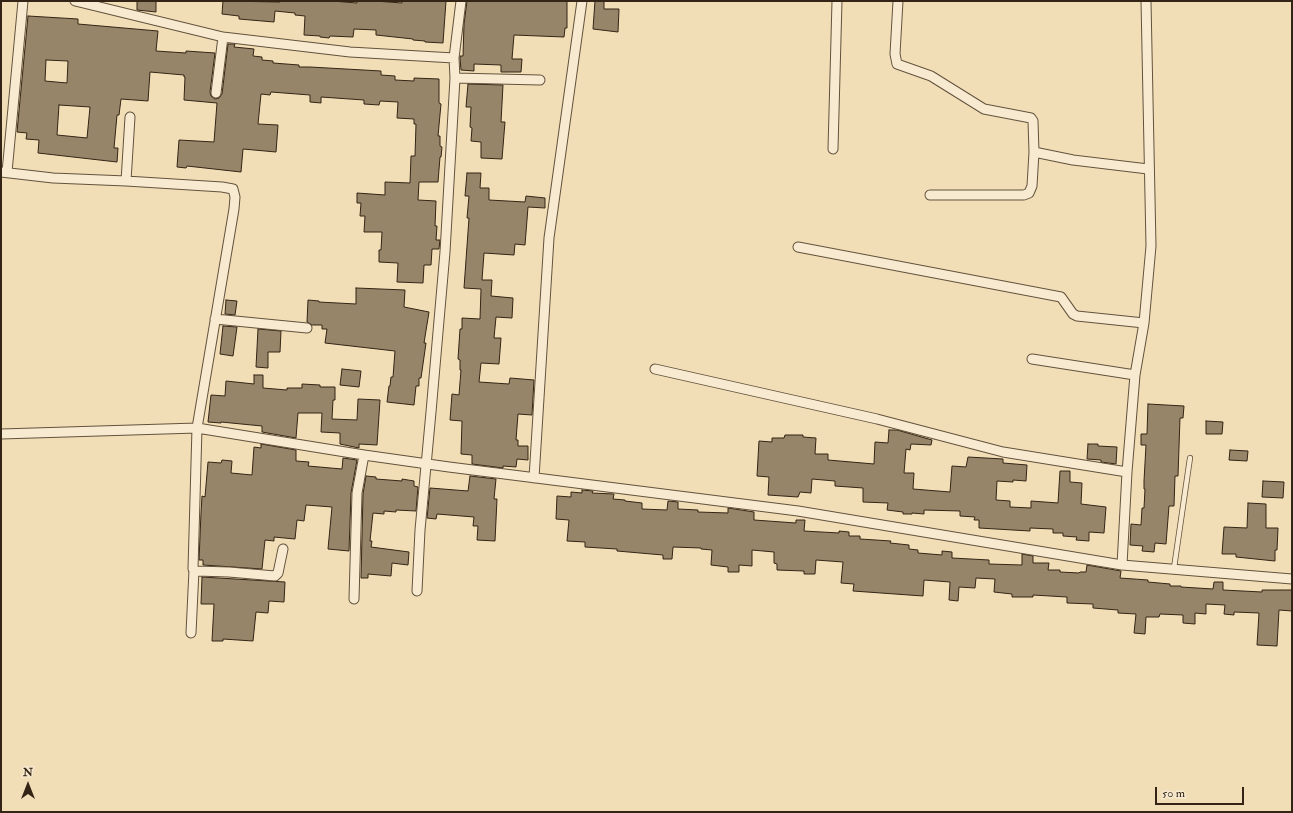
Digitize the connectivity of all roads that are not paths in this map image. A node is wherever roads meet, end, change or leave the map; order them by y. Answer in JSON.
{"nodes":[{"id":1,"x":24,"y":1,"type":"edge"},
{"id":2,"x":75,"y":1,"type":"edge"},
{"id":3,"x":461,"y":1,"type":"edge"},
{"id":4,"x":582,"y":1,"type":"edge"},
{"id":5,"x":838,"y":1,"type":"edge"},
{"id":6,"x":898,"y":1,"type":"edge"},
{"id":7,"x":1146,"y":1,"type":"edge"},
{"id":8,"x":223,"y":37,"type":"junction"},
{"id":9,"x":454,"y":58,"type":"junction"},
{"id":10,"x":455,"y":78,"type":"junction"},
{"id":11,"x":540,"y":80,"type":"dead end"},
{"id":12,"x":216,"y":93,"type":"dead end"},
{"id":13,"x":130,"y":117,"type":"dead end"},
{"id":14,"x":833,"y":148,"type":"dead end"},
{"id":15,"x":1034,"y":152,"type":"junction"},
{"id":16,"x":1148,"y":169,"type":"junction"},
{"id":17,"x":4,"y":172,"type":"edge"},
{"id":18,"x":126,"y":181,"type":"junction"},
{"id":19,"x":930,"y":195,"type":"dead end"},
{"id":20,"x":798,"y":247,"type":"dead end"},
{"id":21,"x":215,"y":319,"type":"junction"},
{"id":22,"x":1144,"y":324,"type":"junction"},
{"id":23,"x":307,"y":328,"type":"dead end"},
{"id":24,"x":1032,"y":359,"type":"dead end"},
{"id":25,"x":655,"y":369,"type":"dead end"},
{"id":26,"x":1135,"y":375,"type":"junction"},
{"id":27,"x":197,"y":428,"type":"junction"},
{"id":28,"x":1,"y":434,"type":"edge"},
{"id":29,"x":364,"y":455,"type":"junction"},
{"id":30,"x":1190,"y":458,"type":"dead end"},
{"id":31,"x":426,"y":464,"type":"junction"},
{"id":32,"x":1127,"y":472,"type":"junction"},
{"id":33,"x":534,"y":478,"type":"junction"},
{"id":34,"x":283,"y":550,"type":"dead end"},
{"id":35,"x":1122,"y":565,"type":"junction"},
{"id":36,"x":1174,"y":568,"type":"junction"},
{"id":37,"x":194,"y":570,"type":"junction"},
{"id":38,"x":1292,"y":579,"type":"edge"},
{"id":39,"x":417,"y":592,"type":"dead end"},
{"id":40,"x":354,"y":599,"type":"dead end"},
{"id":41,"x":191,"y":632,"type":"dead end"}],
"edges":[{"from":1,"to":17,"type":"street"},
{"from":2,"to":8,"type":"street"},
{"from":3,"to":9,"type":"street"},
{"from":4,"to":33,"type":"street"},
{"from":5,"to":14,"type":"street"},
{"from":6,"to":15,"type":"street"},
{"from":7,"to":16,"type":"street"},
{"from":8,"to":9,"type":"street"},
{"from":8,"to":12,"type":"street"},
{"from":9,"to":10,"type":"street"},
{"from":10,"to":11,"type":"street"},
{"from":10,"to":31,"type":"street"},
{"from":13,"to":18,"type":"street"},
{"from":15,"to":16,"type":"street"},
{"from":15,"to":19,"type":"street"},
{"from":16,"to":22,"type":"street"},
{"from":17,"to":18,"type":"street"},
{"from":18,"to":21,"type":"street"},
{"from":20,"to":22,"type":"street"},
{"from":21,"to":23,"type":"street"},
{"from":21,"to":27,"type":"street"},
{"from":22,"to":26,"type":"street"},
{"from":24,"to":26,"type":"street"},
{"from":25,"to":32,"type":"street"},
{"from":26,"to":32,"type":"street"},
{"from":27,"to":28,"type":"street"},
{"from":27,"to":29,"type":"street"},
{"from":27,"to":37,"type":"street"},
{"from":29,"to":31,"type":"street"},
{"from":29,"to":40,"type":"street"},
{"from":30,"to":36,"type":"lane"},
{"from":31,"to":33,"type":"street"},
{"from":31,"to":39,"type":"street"},
{"from":32,"to":35,"type":"street"},
{"from":33,"to":35,"type":"street"},
{"from":34,"to":37,"type":"street"},
{"from":35,"to":36,"type":"street"},
{"from":36,"to":38,"type":"street"},
{"from":37,"to":41,"type":"street"}]}
